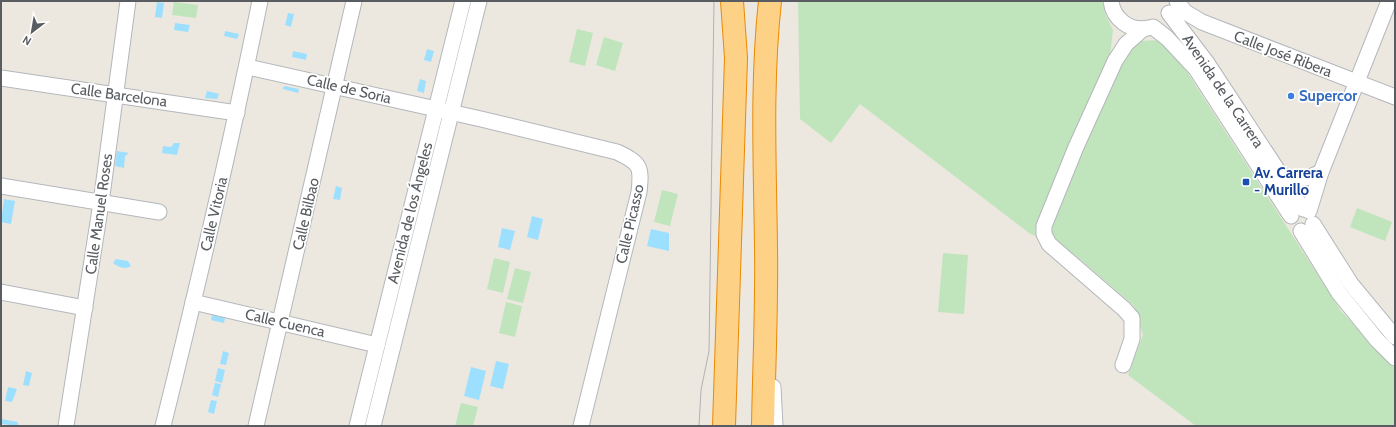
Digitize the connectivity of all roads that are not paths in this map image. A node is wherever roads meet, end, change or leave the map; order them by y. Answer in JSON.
{"nodes":[{"id":1,"x":128,"y":1,"type":"edge"},
{"id":2,"x":257,"y":1,"type":"edge"},
{"id":3,"x":354,"y":1,"type":"edge"},
{"id":4,"x":463,"y":1,"type":"edge"},
{"id":5,"x":479,"y":1,"type":"edge"},
{"id":6,"x":732,"y":1,"type":"edge"},
{"id":7,"x":770,"y":1,"type":"edge"},
{"id":8,"x":1111,"y":1,"type":"edge"},
{"id":9,"x":1389,"y":1,"type":"edge"},
{"id":10,"x":1173,"y":5,"type":"edge"},
{"id":11,"x":1121,"y":21,"type":"junction"},
{"id":12,"x":1148,"y":28,"type":"junction"},
{"id":13,"x":1115,"y":61,"type":"junction"},
{"id":14,"x":248,"y":67,"type":"junction"},
{"id":15,"x":1,"y":78,"type":"edge"},
{"id":16,"x":1357,"y":82,"type":"junction"},
{"id":17,"x":336,"y":86,"type":"junction"},
{"id":18,"x":116,"y":94,"type":"junction"},
{"id":19,"x":1395,"y":98,"type":"edge"},
{"id":20,"x":436,"y":109,"type":"junction"},
{"id":21,"x":451,"y":112,"type":"junction"},
{"id":22,"x":237,"y":113,"type":"junction"},
{"id":23,"x":1277,"y":171,"type":"junction"},
{"id":24,"x":1321,"y":172,"type":"junction"},
{"id":25,"x":1,"y":186,"type":"edge"},
{"id":26,"x":101,"y":203,"type":"junction"},
{"id":27,"x":159,"y":212,"type":"dead end"},
{"id":28,"x":1303,"y":218,"type":"junction"},
{"id":29,"x":766,"y":248,"type":"junction"},
{"id":30,"x":1,"y":292,"type":"edge"},
{"id":31,"x":193,"y":302,"type":"junction"},
{"id":32,"x":85,"y":308,"type":"junction"},
{"id":33,"x":282,"y":321,"type":"junction"},
{"id":34,"x":1395,"y":337,"type":"edge"},
{"id":35,"x":377,"y":345,"type":"junction"},
{"id":36,"x":1395,"y":358,"type":"edge"},
{"id":37,"x":1123,"y":365,"type":"dead end"},
{"id":38,"x":66,"y":426,"type":"edge"},
{"id":39,"x":163,"y":426,"type":"edge"},
{"id":40,"x":256,"y":426,"type":"edge"},
{"id":41,"x":357,"y":426,"type":"edge"},
{"id":42,"x":373,"y":426,"type":"edge"},
{"id":43,"x":581,"y":426,"type":"edge"},
{"id":44,"x":724,"y":426,"type":"edge"},
{"id":45,"x":763,"y":426,"type":"edge"},
{"id":46,"x":775,"y":426,"type":"edge"}],
"edges":[{"from":1,"to":18,"type":"street","name":"Calle Manuel Roses"},
{"from":2,"to":14,"type":"street","name":"Calle Vitoria"},
{"from":3,"to":17,"type":"street","name":"Calle Bilbao"},
{"from":4,"to":20,"type":"street","name":"Avenida de los Ángeles"},
{"from":5,"to":21,"type":"street","name":"Avenida de los Ángeles"},
{"from":6,"to":44,"type":"highway"},
{"from":7,"to":29,"type":"highway"},
{"from":8,"to":11,"type":"street"},
{"from":9,"to":16,"type":"street"},
{"from":10,"to":12,"type":"street"},
{"from":10,"to":16,"type":"street","name":"Calle José Ribera"},
{"from":10,"to":23,"type":"street","name":"Avenida de la Carrera"},
{"from":11,"to":12,"type":"street"},
{"from":11,"to":13,"type":"street"},
{"from":12,"to":13,"type":"street"},
{"from":12,"to":28,"type":"street","name":"Avenida de la Carrera"},
{"from":13,"to":37,"type":"street"},
{"from":14,"to":17,"type":"street","name":"Calle de Soria"},
{"from":14,"to":22,"type":"street","name":"Calle Vitoria"},
{"from":15,"to":18,"type":"street","name":"Calle Barcelona"},
{"from":16,"to":19,"type":"street","name":"Calle José Ribera"},
{"from":16,"to":24,"type":"street"},
{"from":17,"to":20,"type":"street","name":"Calle de Soria"},
{"from":17,"to":33,"type":"street","name":"Calle Bilbao"},
{"from":18,"to":22,"type":"street","name":"Calle Barcelona"},
{"from":18,"to":26,"type":"street","name":"Calle Manuel Roses"},
{"from":20,"to":21,"type":"street","name":"Calle de Soria"},
{"from":20,"to":35,"type":"street","name":"Avenida de los Ángeles"},
{"from":21,"to":42,"type":"street","name":"Avenida de los Ángeles"},
{"from":21,"to":43,"type":"street","name":"Calle Picasso"},
{"from":22,"to":31,"type":"street","name":"Calle Vitoria"},
{"from":23,"to":24,"type":"street"},
{"from":23,"to":28,"type":"street","name":"Avenida de la Carrera"},
{"from":24,"to":28,"type":"street"},
{"from":25,"to":26,"type":"street"},
{"from":26,"to":27,"type":"street"},
{"from":26,"to":32,"type":"street","name":"Calle Manuel Roses"},
{"from":28,"to":34,"type":"street","name":"Avenida de la Carrera"},
{"from":28,"to":36,"type":"street","name":"Avenida de la Carrera"},
{"from":29,"to":45,"type":"highway"},
{"from":29,"to":46,"type":"street"},
{"from":30,"to":32,"type":"street"},
{"from":31,"to":33,"type":"street","name":"Calle Cuenca"},
{"from":31,"to":39,"type":"street","name":"Calle Vitoria"},
{"from":32,"to":38,"type":"street","name":"Calle Manuel Roses"},
{"from":33,"to":35,"type":"street","name":"Calle Cuenca"},
{"from":33,"to":40,"type":"street","name":"Calle Bilbao"},
{"from":35,"to":41,"type":"street","name":"Avenida de los Ángeles"}]}
